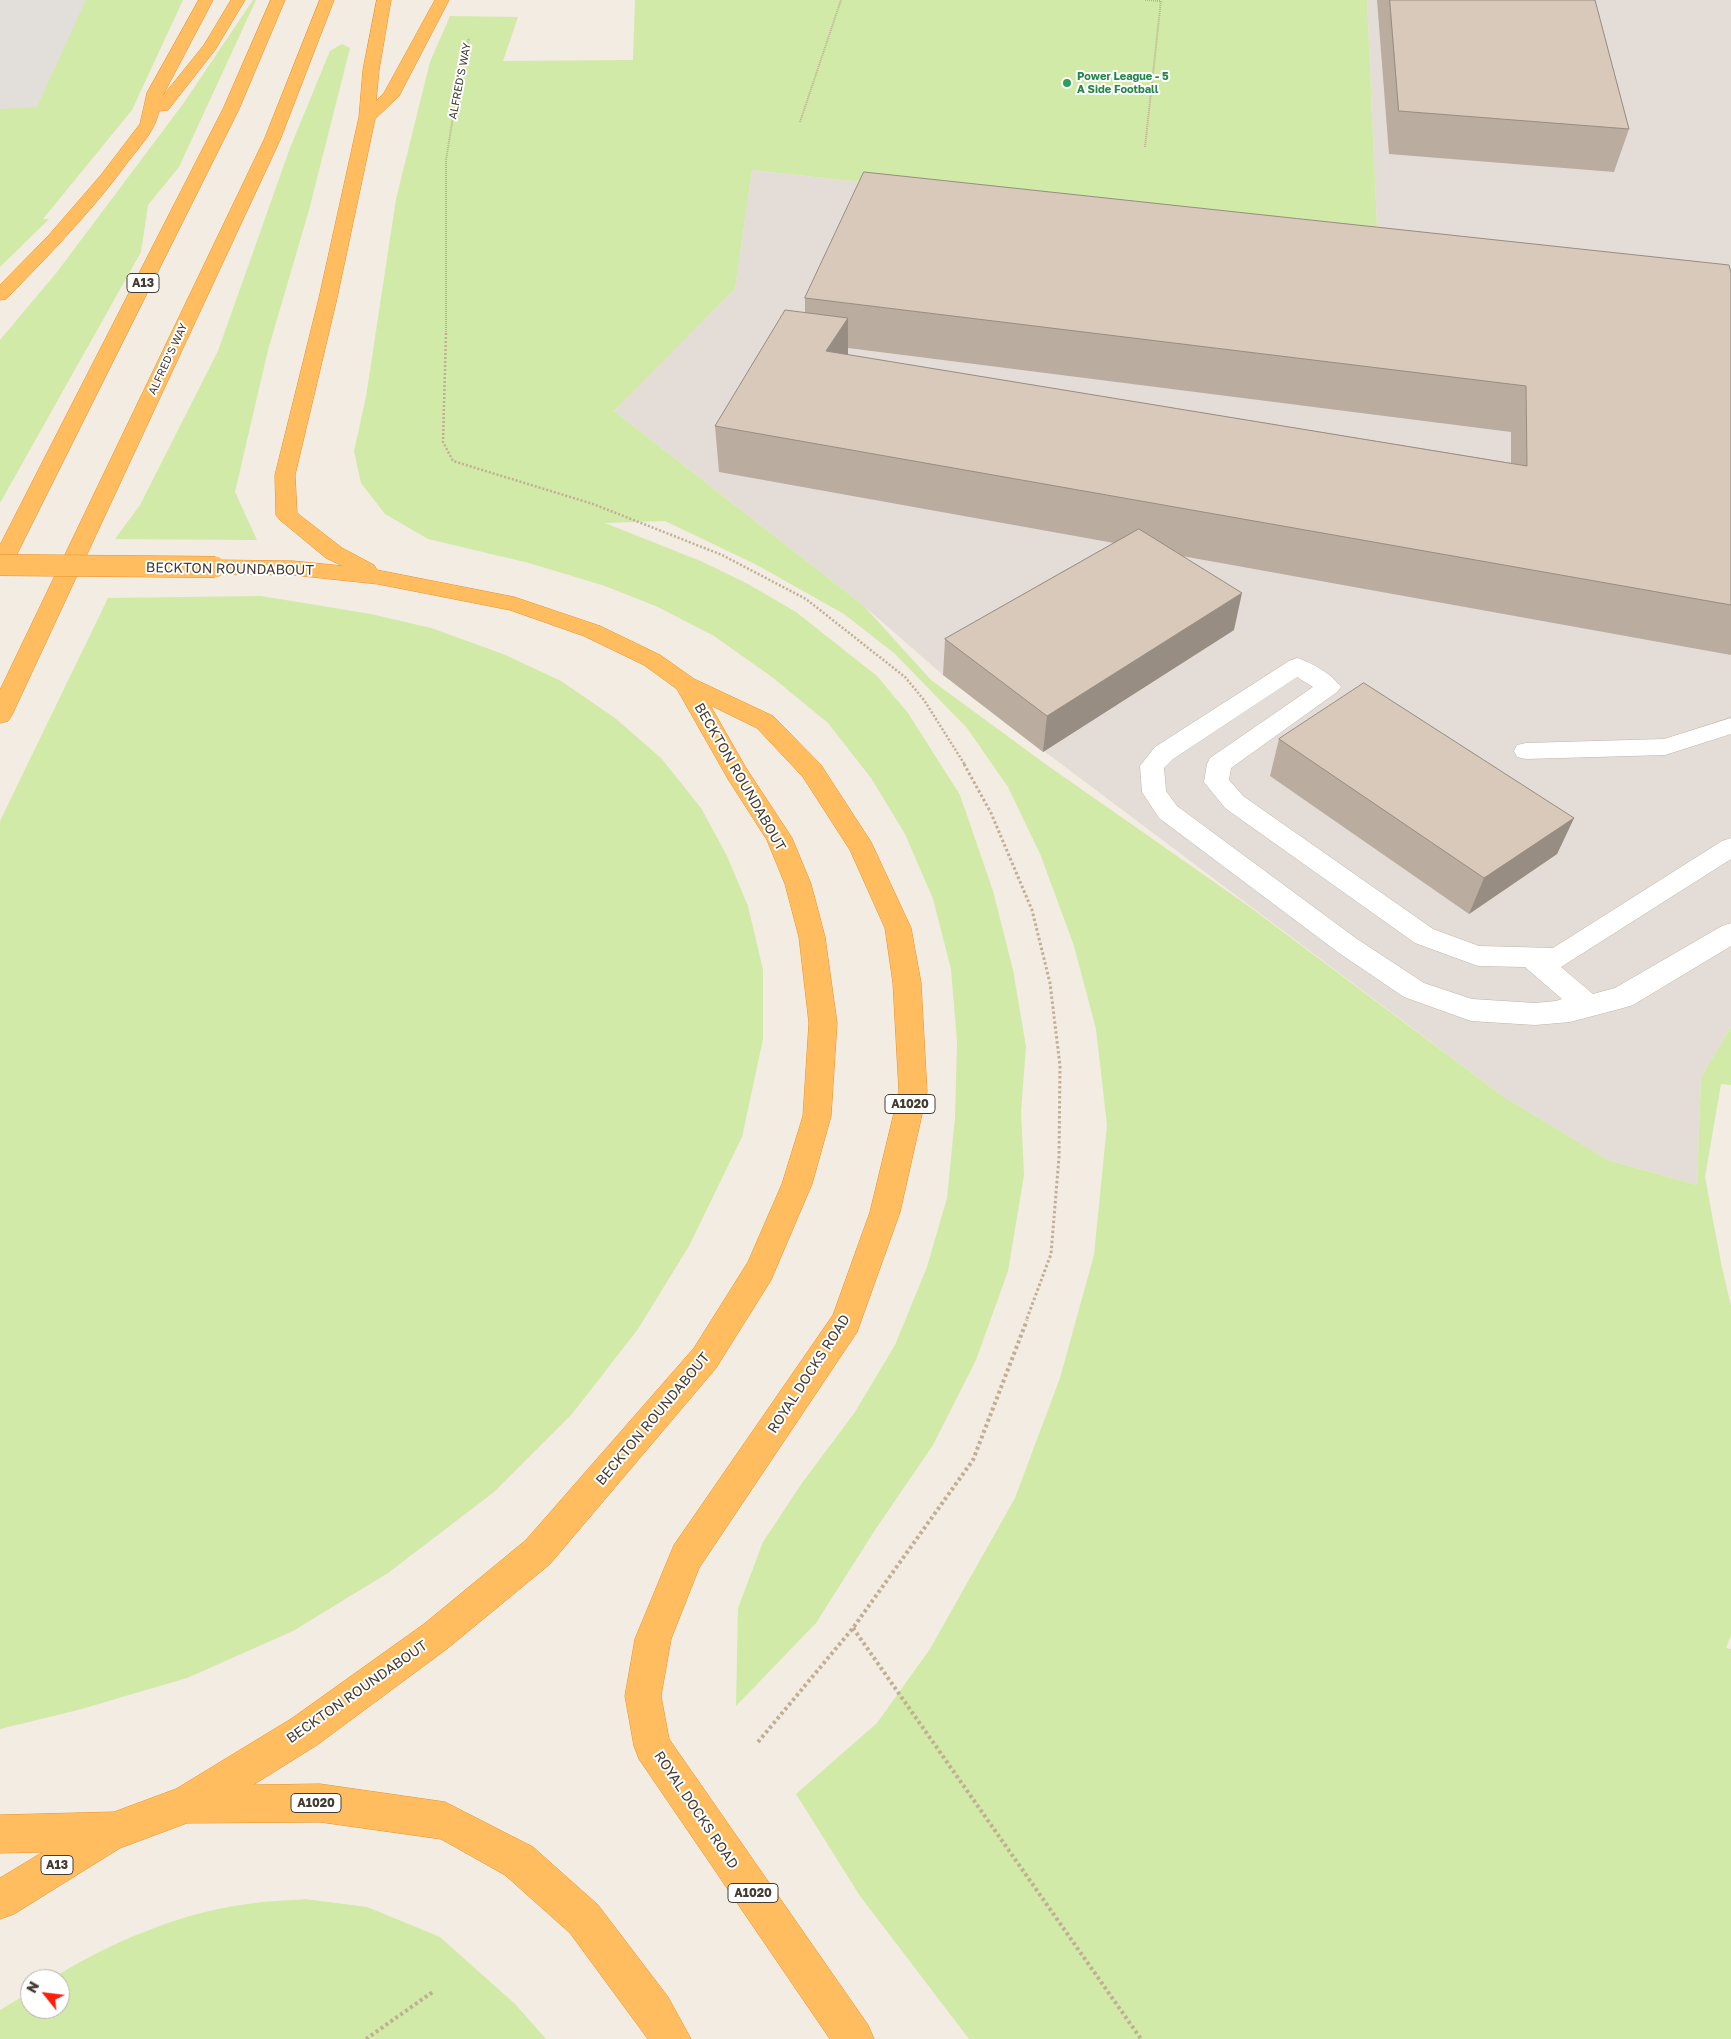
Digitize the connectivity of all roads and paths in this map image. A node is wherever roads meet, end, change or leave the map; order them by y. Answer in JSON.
{"nodes":[{"id":1,"x":206,"y":0,"type":"edge"},
{"id":2,"x":238,"y":0,"type":"edge"},
{"id":3,"x":278,"y":0,"type":"edge"},
{"id":4,"x":327,"y":0,"type":"edge"},
{"id":5,"x":384,"y":0,"type":"edge"},
{"id":6,"x":442,"y":0,"type":"edge"},
{"id":7,"x":841,"y":0,"type":"edge"},
{"id":8,"x":1145,"y":0,"type":"edge"},
{"id":9,"x":1161,"y":0,"type":"edge"},
{"id":10,"x":471,"y":30,"type":"dead end"},
{"id":11,"x":367,"y":117,"type":"junction"},
{"id":12,"x":800,"y":122,"type":"dead end"},
{"id":13,"x":148,"y":124,"type":"junction"},
{"id":14,"x":1144,"y":147,"type":"dead end"},
{"id":15,"x":0,"y":295,"type":"edge"},
{"id":16,"x":453,"y":461,"type":"dead end"},
{"id":17,"x":0,"y":566,"type":"edge"},
{"id":18,"x":378,"y":577,"type":"junction"},
{"id":19,"x":686,"y":684,"type":"junction"},
{"id":20,"x":0,"y":715,"type":"edge"},
{"id":21,"x":1731,"y":726,"type":"edge"},
{"id":22,"x":1526,"y":751,"type":"dead end"},
{"id":23,"x":1731,"y":847,"type":"edge"},
{"id":24,"x":1731,"y":933,"type":"edge"},
{"id":25,"x":1531,"y":957,"type":"junction"},
{"id":26,"x":1555,"y":1012,"type":"junction"},
{"id":27,"x":852,"y":1628,"type":"dead end"},
{"id":28,"x":187,"y":1804,"type":"junction"},
{"id":29,"x":114,"y":1830,"type":"junction"},
{"id":30,"x":0,"y":1834,"type":"edge"},
{"id":31,"x":0,"y":1900,"type":"edge"},
{"id":32,"x":434,"y":1991,"type":"dead end"},
{"id":33,"x":366,"y":2039,"type":"edge"},
{"id":34,"x":671,"y":2039,"type":"edge"},
{"id":35,"x":854,"y":2039,"type":"edge"},
{"id":36,"x":1141,"y":2039,"type":"edge"}],
"edges":[{"from":1,"to":13,"type":"highway"},
{"from":2,"to":13,"type":"highway"},
{"from":3,"to":17,"type":"highway","number":"A13"},
{"from":4,"to":20,"type":"highway","name":"ALFRED'S WAY"},
{"from":5,"to":11,"type":"highway"},
{"from":6,"to":11,"type":"highway"},
{"from":7,"to":12,"type":"path"},
{"from":8,"to":9,"type":"path"},
{"from":9,"to":14,"type":"path"},
{"from":10,"to":16,"type":"path","name":"ALFRED'S WAY"},
{"from":11,"to":18,"type":"highway"},
{"from":13,"to":15,"type":"highway"},
{"from":17,"to":18,"type":"highway","name":"BECKTON ROUNDABOUT","bridge":true},
{"from":18,"to":19,"type":"highway","name":"BECKTON ROUNDABOUT"},
{"from":19,"to":28,"type":"highway","name":"BECKTON ROUNDABOUT"},
{"from":19,"to":35,"type":"highway","name":"ROYAL DOCKS ROAD","number":"A1020"},
{"from":21,"to":22,"type":"lane"},
{"from":23,"to":25,"type":"lane"},
{"from":24,"to":26,"type":"lane"},
{"from":25,"to":26,"type":"lane"},
{"from":25,"to":26,"type":"lane"},
{"from":27,"to":36,"type":"path"},
{"from":28,"to":29,"type":"highway","name":"BECKTON ROUNDABOUT"},
{"from":28,"to":34,"type":"highway","number":"A1020"},
{"from":29,"to":30,"type":"highway","name":"BECKTON ROUNDABOUT"},
{"from":29,"to":31,"type":"highway","number":"A13"},
{"from":32,"to":33,"type":"path"}]}
